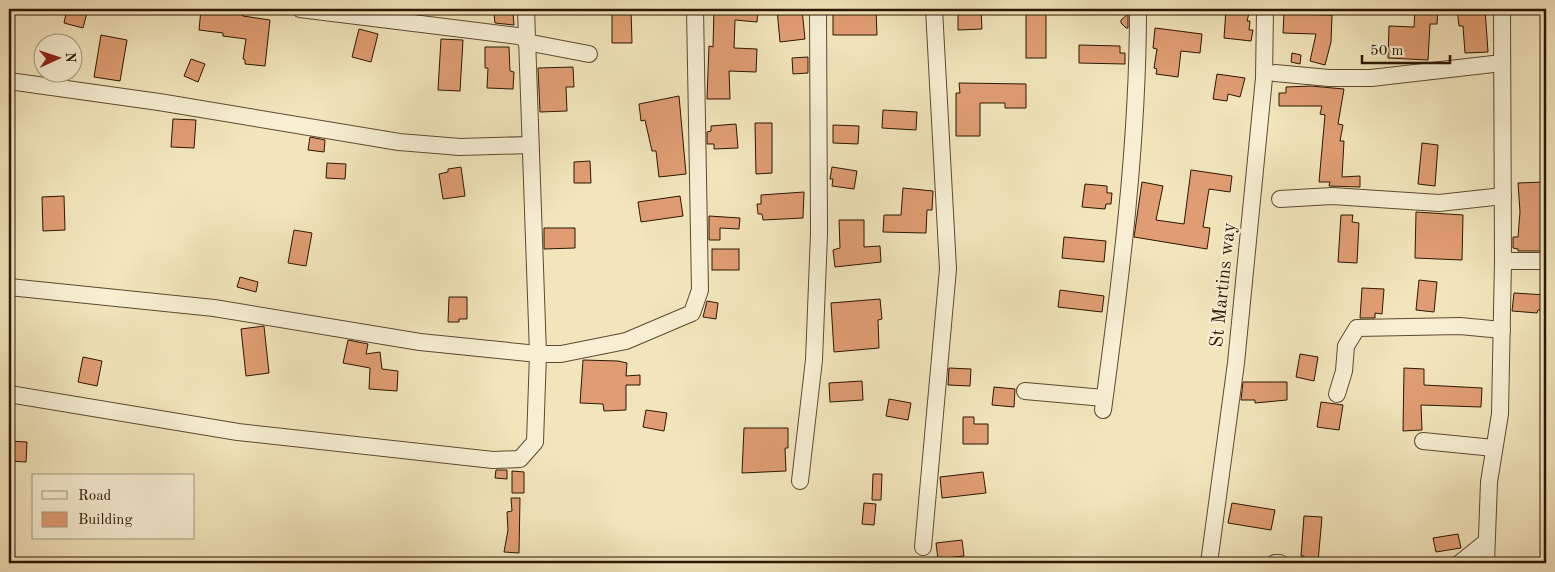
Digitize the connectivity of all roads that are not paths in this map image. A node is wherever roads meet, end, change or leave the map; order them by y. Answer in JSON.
{"nodes":[{"id":1,"x":300,"y":9,"type":"edge"},
{"id":2,"x":526,"y":9,"type":"edge"},
{"id":3,"x":695,"y":9,"type":"edge"},
{"id":4,"x":818,"y":9,"type":"edge"},
{"id":5,"x":934,"y":9,"type":"edge"},
{"id":6,"x":1138,"y":9,"type":"edge"},
{"id":7,"x":1265,"y":9,"type":"edge"},
{"id":8,"x":1502,"y":9,"type":"edge"},
{"id":9,"x":526,"y":40,"type":"junction"},
{"id":10,"x":589,"y":54,"type":"dead end"},
{"id":11,"x":1502,"y":63,"type":"junction"},
{"id":12,"x":1275,"y":73,"type":"dead end"},
{"id":13,"x":9,"y":81,"type":"edge"},
{"id":14,"x":530,"y":146,"type":"junction"},
{"id":15,"x":1503,"y":196,"type":"junction"},
{"id":16,"x":1280,"y":199,"type":"dead end"},
{"id":17,"x":1503,"y":261,"type":"junction"},
{"id":18,"x":1546,"y":261,"type":"edge"},
{"id":19,"x":9,"y":286,"type":"edge"},
{"id":20,"x":1502,"y":330,"type":"junction"},
{"id":21,"x":538,"y":354,"type":"junction"},
{"id":22,"x":1025,"y":391,"type":"dead end"},
{"id":23,"x":9,"y":394,"type":"edge"},
{"id":24,"x":1337,"y":394,"type":"dead end"},
{"id":25,"x":1423,"y":440,"type":"dead end"},
{"id":26,"x":1494,"y":448,"type":"junction"},
{"id":27,"x":800,"y":481,"type":"dead end"},
{"id":28,"x":1486,"y":542,"type":"junction"},
{"id":29,"x":923,"y":547,"type":"dead end"},
{"id":30,"x":1209,"y":563,"type":"edge"},
{"id":31,"x":1275,"y":563,"type":"edge"},
{"id":32,"x":1280,"y":563,"type":"edge"},
{"id":33,"x":1460,"y":563,"type":"edge"},
{"id":34,"x":1486,"y":563,"type":"edge"}],
"edges":[{"from":1,"to":9,"type":"street"},
{"from":2,"to":9,"type":"street"},
{"from":3,"to":21,"type":"street"},
{"from":4,"to":27,"type":"street"},
{"from":5,"to":29,"type":"street"},
{"from":6,"to":22,"type":"street"},
{"from":7,"to":30,"type":"street","name":"St Martins way"},
{"from":8,"to":11,"type":"street"},
{"from":9,"to":10,"type":"street"},
{"from":9,"to":14,"type":"street"},
{"from":11,"to":12,"type":"street"},
{"from":11,"to":15,"type":"street"},
{"from":13,"to":14,"type":"street"},
{"from":14,"to":21,"type":"street"},
{"from":15,"to":16,"type":"street"},
{"from":15,"to":17,"type":"street"},
{"from":17,"to":18,"type":"street"},
{"from":17,"to":20,"type":"street"},
{"from":19,"to":21,"type":"street"},
{"from":20,"to":24,"type":"street"},
{"from":20,"to":26,"type":"street"},
{"from":21,"to":23,"type":"street"},
{"from":25,"to":26,"type":"street"},
{"from":26,"to":28,"type":"street"},
{"from":28,"to":33,"type":"street"},
{"from":28,"to":34,"type":"street"},
{"from":31,"to":32,"type":"street"}]}
